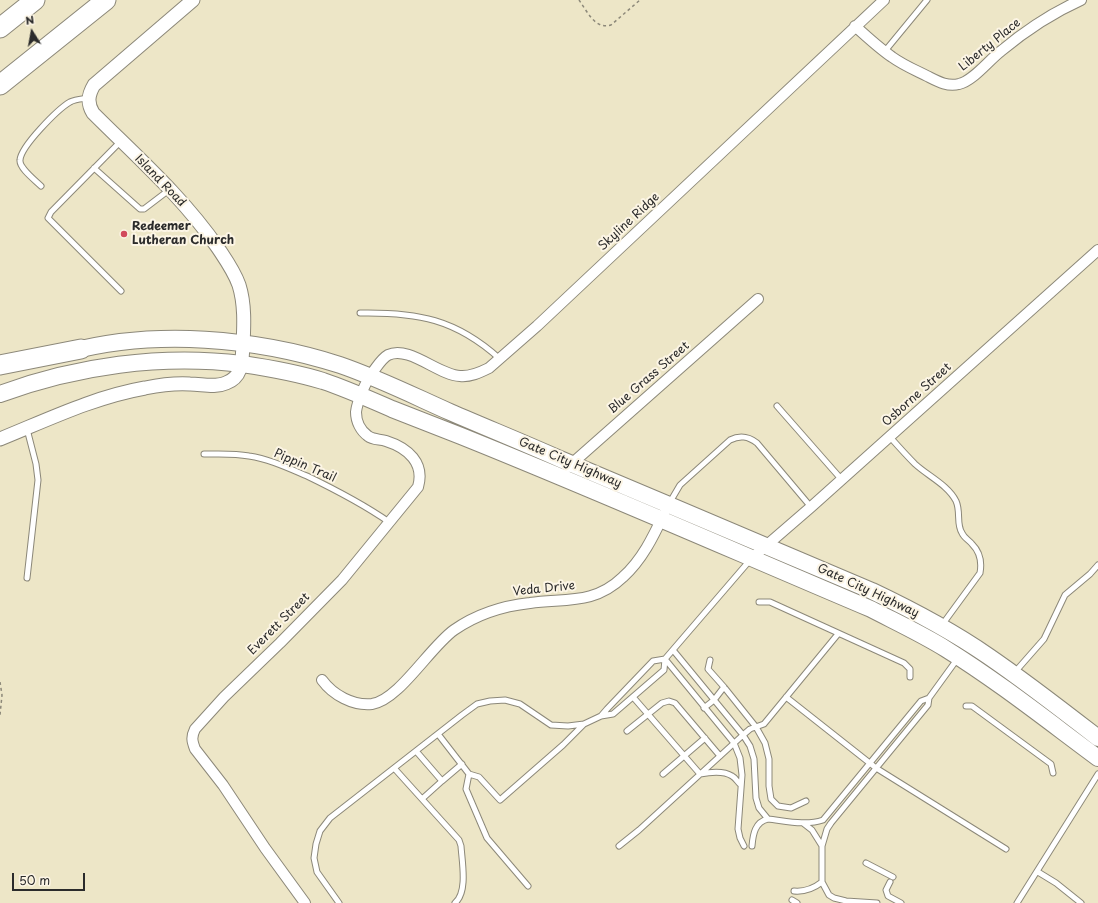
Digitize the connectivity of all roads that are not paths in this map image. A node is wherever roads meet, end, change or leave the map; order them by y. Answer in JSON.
{"nodes":[{"id":1,"x":35,"y":0,"type":"edge"},
{"id":2,"x":106,"y":0,"type":"edge"},
{"id":3,"x":193,"y":0,"type":"edge"},
{"id":4,"x":884,"y":0,"type":"edge"},
{"id":5,"x":928,"y":0,"type":"edge"},
{"id":6,"x":1080,"y":0,"type":"edge"},
{"id":7,"x":855,"y":26,"type":"junction"},
{"id":8,"x":0,"y":28,"type":"edge"},
{"id":9,"x":885,"y":52,"type":"junction"},
{"id":10,"x":0,"y":85,"type":"edge"},
{"id":11,"x":88,"y":98,"type":"junction"},
{"id":12,"x":121,"y":141,"type":"junction"},
{"id":13,"x":94,"y":168,"type":"junction"},
{"id":14,"x":41,"y":186,"type":"dead end"},
{"id":15,"x":169,"y":189,"type":"junction"},
{"id":16,"x":1098,"y":250,"type":"edge"},
{"id":17,"x":121,"y":291,"type":"dead end"},
{"id":18,"x":758,"y":299,"type":"dead end"},
{"id":19,"x":360,"y":313,"type":"dead end"},
{"id":20,"x":243,"y":344,"type":"junction"},
{"id":21,"x":81,"y":349,"type":"junction"},
{"id":22,"x":500,"y":359,"type":"junction"},
{"id":23,"x":242,"y":364,"type":"junction"},
{"id":24,"x":0,"y":365,"type":"edge"},
{"id":25,"x":0,"y":374,"type":"edge"},
{"id":26,"x":370,"y":376,"type":"junction"},
{"id":27,"x":0,"y":394,"type":"edge"},
{"id":28,"x":362,"y":396,"type":"junction"},
{"id":29,"x":777,"y":406,"type":"dead end"},
{"id":30,"x":27,"y":428,"type":"junction"},
{"id":31,"x":890,"y":437,"type":"junction"},
{"id":32,"x":0,"y":439,"type":"edge"},
{"id":33,"x":204,"y":454,"type":"dead end"},
{"id":34,"x":572,"y":464,"type":"junction"},
{"id":35,"x":558,"y":476,"type":"junction"},
{"id":36,"x":842,"y":480,"type":"junction"},
{"id":37,"x":669,"y":505,"type":"junction"},
{"id":38,"x":811,"y":507,"type":"junction"},
{"id":39,"x":661,"y":520,"type":"junction"},
{"id":40,"x":389,"y":522,"type":"junction"},
{"id":41,"x":766,"y":546,"type":"junction"},
{"id":42,"x":752,"y":558,"type":"junction"},
{"id":43,"x":1098,"y":565,"type":"edge"},
{"id":44,"x":27,"y":578,"type":"dead end"},
{"id":45,"x":759,"y":602,"type":"dead end"},
{"id":46,"x":941,"y":627,"type":"junction"},
{"id":47,"x":838,"y":634,"type":"junction"},
{"id":48,"x":673,"y":650,"type":"junction"},
{"id":49,"x":959,"y":658,"type":"junction"},
{"id":50,"x":664,"y":659,"type":"junction"},
{"id":51,"x":710,"y":660,"type":"dead end"},
{"id":52,"x":1013,"y":675,"type":"junction"},
{"id":53,"x":910,"y":677,"type":"dead end"},
{"id":54,"x":322,"y":680,"type":"dead end"},
{"id":55,"x":724,"y":687,"type":"junction"},
{"id":56,"x":633,"y":697,"type":"junction"},
{"id":57,"x":786,"y":697,"type":"junction"},
{"id":58,"x":929,"y":698,"type":"junction"},
{"id":59,"x":714,"y":700,"type":"junction"},
{"id":60,"x":966,"y":706,"type":"dead end"},
{"id":61,"x":704,"y":708,"type":"junction"},
{"id":62,"x":648,"y":714,"type":"junction"},
{"id":63,"x":601,"y":716,"type":"junction"},
{"id":64,"x":584,"y":724,"type":"junction"},
{"id":65,"x":756,"y":727,"type":"junction"},
{"id":66,"x":627,"y":731,"type":"dead end"},
{"id":67,"x":438,"y":734,"type":"junction"},
{"id":68,"x":743,"y":735,"type":"junction"},
{"id":69,"x":705,"y":738,"type":"junction"},
{"id":70,"x":1098,"y":738,"type":"edge"},
{"id":71,"x":734,"y":743,"type":"junction"},
{"id":72,"x":416,"y":751,"type":"junction"},
{"id":73,"x":684,"y":756,"type":"junction"},
{"id":74,"x":720,"y":756,"type":"junction"},
{"id":75,"x":1098,"y":758,"type":"edge"},
{"id":76,"x":462,"y":764,"type":"junction"},
{"id":77,"x":870,"y":764,"type":"junction"},
{"id":78,"x":394,"y":768,"type":"junction"},
{"id":79,"x":876,"y":768,"type":"junction"},
{"id":80,"x":1053,"y":773,"type":"dead end"},
{"id":81,"x":469,"y":774,"type":"junction"},
{"id":82,"x":664,"y":774,"type":"dead end"},
{"id":83,"x":700,"y":774,"type":"junction"},
{"id":84,"x":1098,"y":774,"type":"edge"},
{"id":85,"x":442,"y":781,"type":"junction"},
{"id":86,"x":741,"y":785,"type":"junction"},
{"id":87,"x":422,"y":799,"type":"junction"},
{"id":88,"x":806,"y":801,"type":"dead end"},
{"id":89,"x":768,"y":819,"type":"junction"},
{"id":90,"x":803,"y":823,"type":"junction"},
{"id":91,"x":619,"y":846,"type":"dead end"},
{"id":92,"x":744,"y":846,"type":"dead end"},
{"id":93,"x":752,"y":846,"type":"dead end"},
{"id":94,"x":822,"y":846,"type":"junction"},
{"id":95,"x":1006,"y":849,"type":"dead end"},
{"id":96,"x":866,"y":863,"type":"dead end"},
{"id":97,"x":1038,"y":872,"type":"junction"},
{"id":98,"x":822,"y":882,"type":"junction"},
{"id":99,"x":528,"y":886,"type":"dead end"},
{"id":100,"x":794,"y":891,"type":"dead end"},
{"id":101,"x":305,"y":903,"type":"edge"},
{"id":102,"x":339,"y":903,"type":"edge"},
{"id":103,"x":455,"y":903,"type":"edge"},
{"id":104,"x":877,"y":903,"type":"edge"},
{"id":105,"x":901,"y":903,"type":"edge"},
{"id":106,"x":1017,"y":903,"type":"edge"},
{"id":107,"x":1082,"y":903,"type":"edge"}],
"edges":[{"from":1,"to":8,"type":"highway"},
{"from":2,"to":10,"type":"highway"},
{"from":3,"to":11,"type":"street"},
{"from":4,"to":7,"type":"street","name":"Skyline Ridge"},
{"from":5,"to":9,"type":"lane"},
{"from":6,"to":9,"type":"street","name":"Liberty Place"},
{"from":7,"to":9,"type":"street","name":"Liberty Place"},
{"from":7,"to":22,"type":"street","name":"Skyline Ridge"},
{"from":11,"to":12,"type":"street","name":"Island Road"},
{"from":11,"to":14,"type":"lane"},
{"from":12,"to":13,"type":"lane"},
{"from":12,"to":15,"type":"street","name":"Island Road"},
{"from":13,"to":15,"type":"lane"},
{"from":13,"to":17,"type":"lane"},
{"from":15,"to":20,"type":"street","name":"Island Road"},
{"from":16,"to":31,"type":"street","name":"Osborne Street"},
{"from":18,"to":34,"type":"street","name":"Blue Grass Street"},
{"from":19,"to":22,"type":"lane"},
{"from":20,"to":21,"type":"main road","name":"Gate City Highway"},
{"from":20,"to":23,"type":"street","name":"Island Road"},
{"from":20,"to":26,"type":"main road","name":"Gate City Highway"},
{"from":21,"to":24,"type":"highway"},
{"from":21,"to":25,"type":"main road","name":"Gate City Highway"},
{"from":22,"to":26,"type":"street","name":"Skyline Ridge"},
{"from":23,"to":27,"type":"main road","name":"Gate City Highway"},
{"from":23,"to":28,"type":"main road","name":"Gate City Highway"},
{"from":23,"to":30,"type":"street"},
{"from":26,"to":28,"type":"street","name":"Everett Street"},
{"from":26,"to":34,"type":"main road","name":"Gate City Highway"},
{"from":28,"to":35,"type":"main road","name":"Gate City Highway"},
{"from":28,"to":40,"type":"street","name":"Everett Street"},
{"from":29,"to":36,"type":"lane"},
{"from":30,"to":32,"type":"street"},
{"from":30,"to":44,"type":"lane"},
{"from":31,"to":36,"type":"street","name":"Osborne Street"},
{"from":31,"to":46,"type":"lane"},
{"from":33,"to":40,"type":"lane","name":"Pippin Trail"},
{"from":34,"to":35,"type":"street","name":"Blue Grass Street"},
{"from":34,"to":37,"type":"main road","name":"Gate City Highway"},
{"from":35,"to":39,"type":"main road","name":"Gate City Highway"},
{"from":36,"to":38,"type":"street","name":"Osborne Street"},
{"from":37,"to":38,"type":"lane"},
{"from":37,"to":39,"type":"street","name":"Veda Drive"},
{"from":37,"to":41,"type":"main road","name":"Gate City Highway"},
{"from":38,"to":41,"type":"street","name":"Osborne Street"},
{"from":39,"to":42,"type":"main road","name":"Gate City Highway"},
{"from":39,"to":54,"type":"street","name":"Veda Drive"},
{"from":40,"to":101,"type":"street","name":"Everett Street"},
{"from":41,"to":42,"type":"street","name":"Osborne Street"},
{"from":41,"to":46,"type":"main road","name":"Gate City Highway"},
{"from":42,"to":48,"type":"lane"},
{"from":42,"to":49,"type":"main road","name":"Gate City Highway"},
{"from":43,"to":52,"type":"lane"},
{"from":45,"to":47,"type":"lane"},
{"from":46,"to":52,"type":"main road","name":"Gate City Highway"},
{"from":47,"to":53,"type":"lane"},
{"from":47,"to":57,"type":"lane"},
{"from":48,"to":50,"type":"lane"},
{"from":48,"to":59,"type":"lane"},
{"from":49,"to":58,"type":"lane"},
{"from":49,"to":75,"type":"main road","name":"Gate City Highway"},
{"from":50,"to":56,"type":"lane"},
{"from":50,"to":61,"type":"lane"},
{"from":50,"to":63,"type":"lane"},
{"from":51,"to":55,"type":"lane"},
{"from":52,"to":70,"type":"main road","name":"Gate City Highway"},
{"from":55,"to":59,"type":"lane"},
{"from":55,"to":65,"type":"lane"},
{"from":56,"to":62,"type":"lane"},
{"from":56,"to":63,"type":"lane"},
{"from":57,"to":65,"type":"lane"},
{"from":57,"to":77,"type":"lane"},
{"from":58,"to":77,"type":"lane"},
{"from":58,"to":79,"type":"lane"},
{"from":59,"to":61,"type":"lane"},
{"from":59,"to":68,"type":"lane"},
{"from":60,"to":80,"type":"lane"},
{"from":61,"to":71,"type":"lane"},
{"from":62,"to":66,"type":"lane"},
{"from":62,"to":69,"type":"lane"},
{"from":62,"to":73,"type":"lane"},
{"from":63,"to":64,"type":"lane"},
{"from":64,"to":67,"type":"lane"},
{"from":64,"to":81,"type":"lane"},
{"from":65,"to":68,"type":"lane"},
{"from":65,"to":88,"type":"lane"},
{"from":67,"to":72,"type":"lane"},
{"from":67,"to":76,"type":"lane"},
{"from":68,"to":71,"type":"lane"},
{"from":68,"to":89,"type":"lane"},
{"from":69,"to":73,"type":"lane"},
{"from":69,"to":74,"type":"lane"},
{"from":71,"to":74,"type":"lane"},
{"from":71,"to":86,"type":"lane"},
{"from":72,"to":78,"type":"lane"},
{"from":72,"to":85,"type":"lane"},
{"from":73,"to":82,"type":"lane"},
{"from":73,"to":83,"type":"lane"},
{"from":74,"to":83,"type":"lane"},
{"from":76,"to":81,"type":"lane"},
{"from":76,"to":85,"type":"lane"},
{"from":77,"to":79,"type":"lane"},
{"from":77,"to":90,"type":"lane"},
{"from":78,"to":87,"type":"lane"},
{"from":78,"to":102,"type":"lane"},
{"from":79,"to":94,"type":"lane"},
{"from":79,"to":95,"type":"lane"},
{"from":81,"to":99,"type":"lane"},
{"from":83,"to":86,"type":"lane"},
{"from":83,"to":91,"type":"lane"},
{"from":84,"to":97,"type":"lane"},
{"from":85,"to":87,"type":"lane"},
{"from":86,"to":92,"type":"lane"},
{"from":87,"to":103,"type":"lane"},
{"from":89,"to":90,"type":"lane"},
{"from":89,"to":93,"type":"lane"},
{"from":90,"to":94,"type":"lane"},
{"from":94,"to":98,"type":"lane"},
{"from":96,"to":105,"type":"lane"},
{"from":97,"to":106,"type":"lane"},
{"from":97,"to":107,"type":"lane"},
{"from":98,"to":100,"type":"lane"},
{"from":98,"to":104,"type":"lane"}]}
